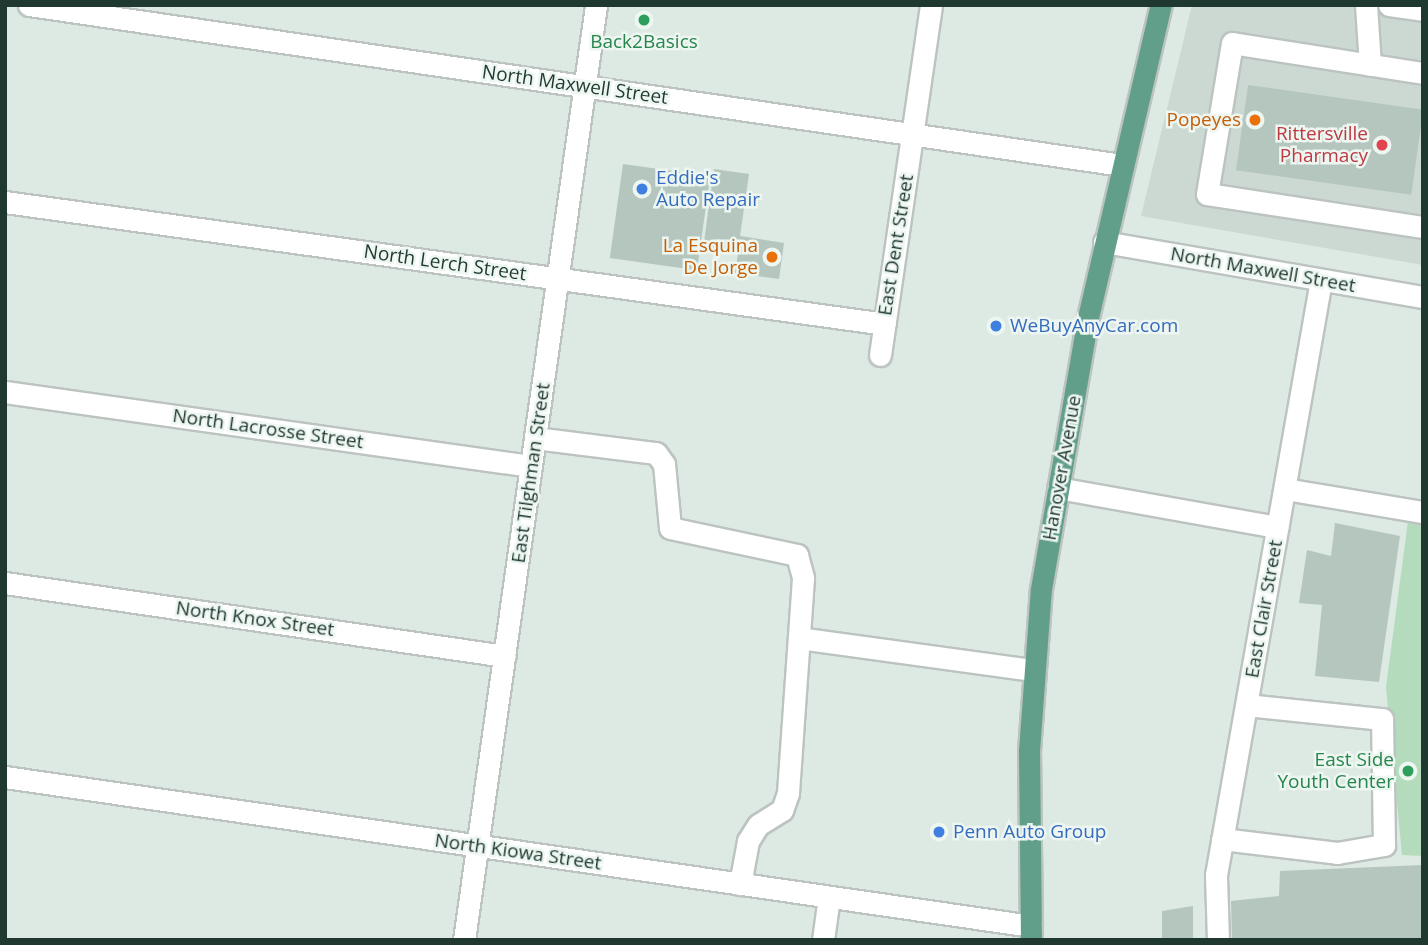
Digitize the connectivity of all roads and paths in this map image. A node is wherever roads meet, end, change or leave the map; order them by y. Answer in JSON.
{"nodes":[{"id":1,"x":29,"y":5,"type":"edge"},
{"id":2,"x":596,"y":5,"type":"edge"},
{"id":3,"x":931,"y":5,"type":"edge"},
{"id":4,"x":1161,"y":5,"type":"edge"},
{"id":5,"x":1366,"y":5,"type":"edge"},
{"id":6,"x":1389,"y":5,"type":"edge"},
{"id":7,"x":1423,"y":10,"type":"edge"},
{"id":8,"x":1370,"y":65,"type":"junction"},
{"id":9,"x":1423,"y":73,"type":"edge"},
{"id":10,"x":585,"y":86,"type":"junction"},
{"id":11,"x":913,"y":135,"type":"junction"},
{"id":12,"x":1122,"y":165,"type":"junction"},
{"id":13,"x":5,"y":202,"type":"edge"},
{"id":14,"x":1423,"y":227,"type":"edge"},
{"id":15,"x":1104,"y":242,"type":"junction"},
{"id":16,"x":559,"y":279,"type":"junction"},
{"id":17,"x":1321,"y":280,"type":"junction"},
{"id":18,"x":1423,"y":297,"type":"edge"},
{"id":19,"x":885,"y":324,"type":"junction"},
{"id":20,"x":880,"y":355,"type":"dead end"},
{"id":21,"x":5,"y":392,"type":"edge"},
{"id":22,"x":535,"y":438,"type":"junction"},
{"id":23,"x":531,"y":466,"type":"junction"},
{"id":24,"x":1058,"y":488,"type":"junction"},
{"id":25,"x":1285,"y":489,"type":"junction"},
{"id":26,"x":1423,"y":512,"type":"edge"},
{"id":27,"x":1278,"y":527,"type":"junction"},
{"id":28,"x":5,"y":583,"type":"edge"},
{"id":29,"x":799,"y":638,"type":"junction"},
{"id":30,"x":505,"y":656,"type":"junction"},
{"id":31,"x":1032,"y":670,"type":"junction"},
{"id":32,"x":1247,"y":705,"type":"junction"},
{"id":33,"x":5,"y":777,"type":"edge"},
{"id":34,"x":1222,"y":839,"type":"junction"},
{"id":35,"x":480,"y":846,"type":"junction"},
{"id":36,"x":740,"y":884,"type":"junction"},
{"id":37,"x":829,"y":897,"type":"junction"},
{"id":38,"x":1031,"y":933,"type":"edge"},
{"id":39,"x":464,"y":940,"type":"edge"},
{"id":40,"x":823,"y":940,"type":"edge"},
{"id":41,"x":1218,"y":940,"type":"edge"}],
"edges":[{"from":1,"to":10,"type":"street","name":"North Maxwell Street"},
{"from":2,"to":10,"type":"street","name":"East Tilghman Street"},
{"from":3,"to":11,"type":"street","name":"East Dent Street"},
{"from":4,"to":12,"type":"main road","name":"Hanover Avenue"},
{"from":5,"to":8,"type":"street"},
{"from":6,"to":7,"type":"street"},
{"from":8,"to":9,"type":"street"},
{"from":8,"to":14,"type":"street"},
{"from":10,"to":11,"type":"street","name":"North Maxwell Street"},
{"from":10,"to":16,"type":"street","name":"East Tilghman Street"},
{"from":11,"to":12,"type":"street","name":"North Maxwell Street"},
{"from":11,"to":19,"type":"street","name":"East Dent Street"},
{"from":12,"to":15,"type":"main road","name":"Hanover Avenue"},
{"from":13,"to":16,"type":"street","name":"North Lerch Street"},
{"from":15,"to":17,"type":"street","name":"North Maxwell Street"},
{"from":15,"to":24,"type":"main road","name":"Hanover Avenue"},
{"from":16,"to":19,"type":"street","name":"North Lerch Street"},
{"from":16,"to":22,"type":"street","name":"East Tilghman Street"},
{"from":17,"to":18,"type":"street","name":"North Maxwell Street"},
{"from":17,"to":25,"type":"street","name":"East Clair Street"},
{"from":19,"to":20,"type":"street","name":"East Dent Street"},
{"from":21,"to":23,"type":"street","name":"North Lacrosse Street"},
{"from":22,"to":23,"type":"street","name":"East Tilghman Street"},
{"from":22,"to":29,"type":"street"},
{"from":23,"to":30,"type":"street","name":"East Tilghman Street"},
{"from":24,"to":27,"type":"street"},
{"from":24,"to":31,"type":"main road","name":"Hanover Avenue"},
{"from":25,"to":26,"type":"street"},
{"from":25,"to":27,"type":"street","name":"East Clair Street"},
{"from":27,"to":32,"type":"street","name":"East Clair Street"},
{"from":28,"to":30,"type":"street","name":"North Knox Street"},
{"from":29,"to":31,"type":"street"},
{"from":29,"to":36,"type":"street"},
{"from":30,"to":35,"type":"street","name":"East Tilghman Street"},
{"from":31,"to":38,"type":"main road","name":"Hanover Avenue"},
{"from":32,"to":34,"type":"street","name":"East Clair Street"},
{"from":32,"to":34,"type":"street"},
{"from":33,"to":35,"type":"street","name":"North Kiowa Street"},
{"from":34,"to":41,"type":"street","name":"East Clair Street"},
{"from":35,"to":36,"type":"street","name":"North Kiowa Street"},
{"from":35,"to":39,"type":"street","name":"East Tilghman Street"},
{"from":36,"to":37,"type":"street","name":"North Kiowa Street"},
{"from":37,"to":38,"type":"street","name":"North Kiowa Street"},
{"from":37,"to":40,"type":"street"}]}
